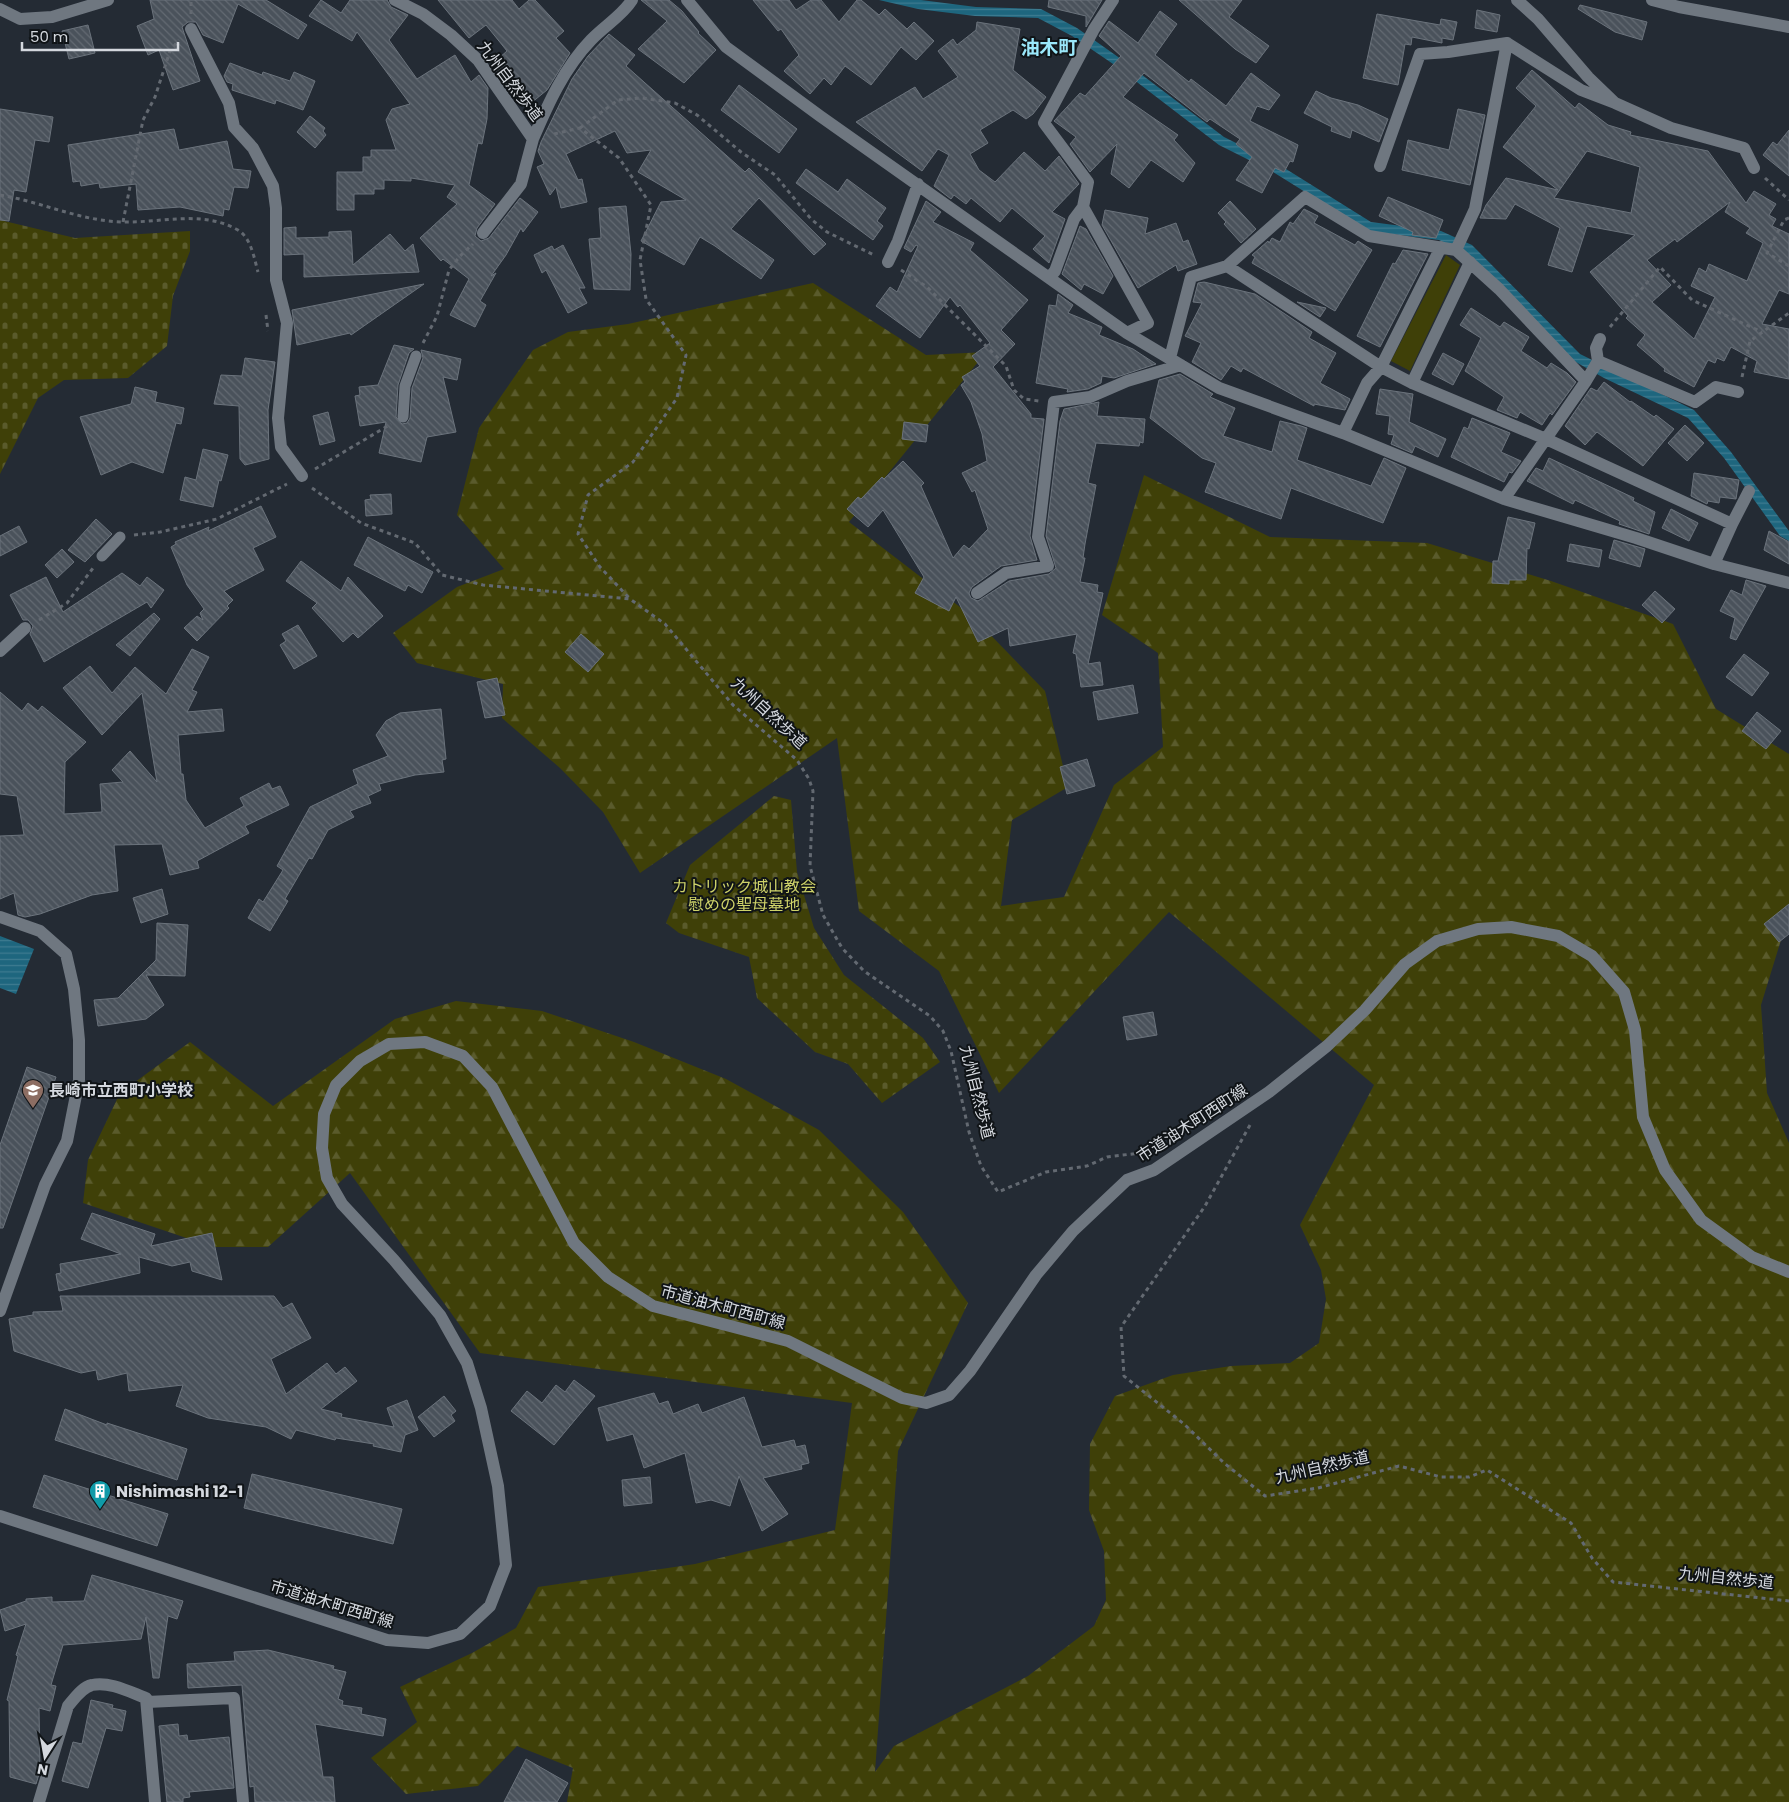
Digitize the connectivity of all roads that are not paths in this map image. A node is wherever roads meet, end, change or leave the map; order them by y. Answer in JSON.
{"nodes":[{"id":1,"x":108,"y":0,"type":"edge"},
{"id":2,"x":395,"y":0,"type":"edge"},
{"id":3,"x":632,"y":0,"type":"edge"},
{"id":4,"x":687,"y":0,"type":"edge"},
{"id":5,"x":1113,"y":0,"type":"edge"},
{"id":6,"x":1517,"y":0,"type":"edge"},
{"id":7,"x":1652,"y":0,"type":"edge"},
{"id":8,"x":0,"y":9,"type":"edge"},
{"id":9,"x":1789,"y":28,"type":"edge"},
{"id":10,"x":192,"y":29,"type":"road end"},
{"id":11,"x":1507,"y":43,"type":"junction"},
{"id":12,"x":1615,"y":103,"type":"junction"},
{"id":13,"x":533,"y":139,"type":"junction"},
{"id":14,"x":1380,"y":166,"type":"dead end"},
{"id":15,"x":1754,"y":168,"type":"road end"},
{"id":16,"x":918,"y":184,"type":"junction"},
{"id":17,"x":1082,"y":207,"type":"junction"},
{"id":18,"x":483,"y":233,"type":"road end"},
{"id":19,"x":1440,"y":247,"type":"junction"},
{"id":20,"x":1456,"y":250,"type":"junction"},
{"id":21,"x":888,"y":262,"type":"road end"},
{"id":22,"x":1470,"y":262,"type":"junction"},
{"id":23,"x":1227,"y":266,"type":"junction"},
{"id":24,"x":1050,"y":278,"type":"junction"},
{"id":25,"x":1127,"y":333,"type":"junction"},
{"id":26,"x":1600,"y":339,"type":"road end"},
{"id":27,"x":416,"y":356,"type":"road end"},
{"id":28,"x":1598,"y":361,"type":"junction"},
{"id":29,"x":1176,"y":362,"type":"junction"},
{"id":30,"x":1381,"y":367,"type":"junction"},
{"id":31,"x":1586,"y":381,"type":"junction"},
{"id":32,"x":1412,"y":383,"type":"junction"},
{"id":33,"x":1738,"y":392,"type":"road end"},
{"id":34,"x":402,"y":417,"type":"road end"},
{"id":35,"x":1343,"y":432,"type":"junction"},
{"id":36,"x":1546,"y":439,"type":"junction"},
{"id":37,"x":302,"y":476,"type":"road end"},
{"id":38,"x":1749,"y":491,"type":"dead end"},
{"id":39,"x":1504,"y":499,"type":"junction"},
{"id":40,"x":1732,"y":524,"type":"junction"},
{"id":41,"x":120,"y":537,"type":"road end"},
{"id":42,"x":102,"y":556,"type":"road end"},
{"id":43,"x":1714,"y":564,"type":"junction"},
{"id":44,"x":1789,"y":583,"type":"edge"},
{"id":45,"x":978,"y":593,"type":"dead end"},
{"id":46,"x":25,"y":628,"type":"road end"},
{"id":47,"x":0,"y":652,"type":"edge"},
{"id":48,"x":0,"y":917,"type":"edge"},
{"id":49,"x":1789,"y":1272,"type":"edge"},
{"id":50,"x":0,"y":1311,"type":"edge"},
{"id":51,"x":0,"y":1516,"type":"edge"},
{"id":52,"x":147,"y":1702,"type":"junction"},
{"id":53,"x":39,"y":1802,"type":"edge"},
{"id":54,"x":156,"y":1802,"type":"edge"},
{"id":55,"x":243,"y":1802,"type":"edge"}],
"edges":[{"from":1,"to":8,"type":"street"},
{"from":2,"to":13,"type":"street","name":"九州自然歩道"},
{"from":3,"to":13,"type":"street"},
{"from":4,"to":16,"type":"street"},
{"from":5,"to":17,"type":"street"},
{"from":6,"to":12,"type":"street"},
{"from":7,"to":9,"type":"street"},
{"from":10,"to":37,"type":"street"},
{"from":11,"to":12,"type":"street"},
{"from":11,"to":14,"type":"street"},
{"from":11,"to":20,"type":"street"},
{"from":12,"to":15,"type":"street"},
{"from":13,"to":18,"type":"street","name":"九州自然歩道"},
{"from":16,"to":21,"type":"street"},
{"from":16,"to":24,"type":"street"},
{"from":17,"to":24,"type":"street"},
{"from":17,"to":25,"type":"street"},
{"from":19,"to":20,"type":"street"},
{"from":19,"to":23,"type":"street"},
{"from":19,"to":30,"type":"street"},
{"from":20,"to":22,"type":"street"},
{"from":22,"to":31,"type":"street"},
{"from":22,"to":32,"type":"street"},
{"from":23,"to":29,"type":"street"},
{"from":23,"to":30,"type":"street"},
{"from":24,"to":25,"type":"street"},
{"from":25,"to":29,"type":"street"},
{"from":26,"to":28,"type":"street"},
{"from":27,"to":34,"type":"lane"},
{"from":28,"to":31,"type":"street"},
{"from":28,"to":33,"type":"street"},
{"from":29,"to":35,"type":"street"},
{"from":29,"to":45,"type":"street"},
{"from":30,"to":32,"type":"street"},
{"from":30,"to":35,"type":"street"},
{"from":31,"to":36,"type":"street"},
{"from":32,"to":36,"type":"street"},
{"from":35,"to":39,"type":"street"},
{"from":36,"to":39,"type":"street"},
{"from":36,"to":40,"type":"street"},
{"from":38,"to":40,"type":"street"},
{"from":39,"to":43,"type":"street"},
{"from":40,"to":43,"type":"street"},
{"from":41,"to":42,"type":"lane"},
{"from":43,"to":44,"type":"street"},
{"from":46,"to":47,"type":"street"},
{"from":48,"to":50,"type":"street"},
{"from":49,"to":51,"type":"street","name":"市道油木町西町線"},
{"from":52,"to":53,"type":"street"},
{"from":52,"to":54,"type":"street"},
{"from":52,"to":55,"type":"street"}]}
